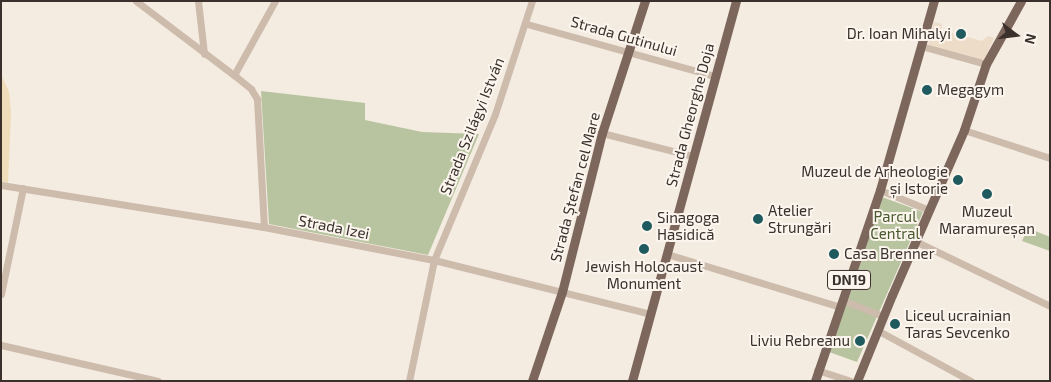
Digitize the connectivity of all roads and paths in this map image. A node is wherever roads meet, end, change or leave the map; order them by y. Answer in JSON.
{"nodes":[{"id":1,"x":136,"y":1,"type":"edge"},
{"id":2,"x":198,"y":1,"type":"edge"},
{"id":3,"x":275,"y":1,"type":"edge"},
{"id":4,"x":532,"y":1,"type":"edge"},
{"id":5,"x":645,"y":1,"type":"edge"},
{"id":6,"x":736,"y":1,"type":"edge"},
{"id":7,"x":934,"y":1,"type":"edge"},
{"id":8,"x":1021,"y":1,"type":"edge"},
{"id":9,"x":527,"y":24,"type":"junction"},
{"id":10,"x":921,"y":46,"type":"junction"},
{"id":11,"x":629,"y":52,"type":"junction"},
{"id":12,"x":204,"y":54,"type":"junction"},
{"id":13,"x":986,"y":64,"type":"junction"},
{"id":14,"x":234,"y":75,"type":"junction"},
{"id":15,"x":715,"y":76,"type":"junction"},
{"id":16,"x":964,"y":130,"type":"junction"},
{"id":17,"x":602,"y":133,"type":"junction"},
{"id":18,"x":694,"y":156,"type":"junction"},
{"id":19,"x":1050,"y":158,"type":"edge"},
{"id":20,"x":5,"y":185,"type":"edge"},
{"id":21,"x":23,"y":188,"type":"junction"},
{"id":22,"x":880,"y":190,"type":"junction"},
{"id":23,"x":929,"y":210,"type":"junction"},
{"id":24,"x":264,"y":227,"type":"junction"},
{"id":25,"x":915,"y":241,"type":"junction"},
{"id":26,"x":667,"y":254,"type":"junction"},
{"id":27,"x":434,"y":260,"type":"junction"},
{"id":28,"x":562,"y":292,"type":"junction"},
{"id":29,"x":1,"y":294,"type":"edge"},
{"id":30,"x":841,"y":304,"type":"junction"},
{"id":31,"x":1050,"y":306,"type":"edge"},
{"id":32,"x":650,"y":314,"type":"junction"},
{"id":33,"x":883,"y":316,"type":"junction"},
{"id":34,"x":877,"y":330,"type":"junction"},
{"id":35,"x":1,"y":345,"type":"edge"},
{"id":36,"x":818,"y":370,"type":"junction"},
{"id":37,"x":158,"y":381,"type":"edge"},
{"id":38,"x":408,"y":381,"type":"edge"},
{"id":39,"x":532,"y":381,"type":"edge"},
{"id":40,"x":632,"y":381,"type":"edge"},
{"id":41,"x":815,"y":381,"type":"edge"},
{"id":42,"x":850,"y":381,"type":"edge"},
{"id":43,"x":857,"y":381,"type":"edge"},
{"id":44,"x":971,"y":381,"type":"edge"}],
"edges":[{"from":1,"to":12,"type":"street"},
{"from":2,"to":12,"type":"street"},
{"from":3,"to":14,"type":"street"},
{"from":4,"to":9,"type":"street","name":"Strada Szilágyi István"},
{"from":5,"to":11,"type":"main road","name":"Strada Ștefan cel Mare"},
{"from":6,"to":15,"type":"main road","name":"Strada Gheorghe Doja"},
{"from":7,"to":10,"type":"main road","number":"DN19"},
{"from":8,"to":13,"type":"main road","number":"DN19"},
{"from":9,"to":11,"type":"street","name":"Strada Gutinului"},
{"from":9,"to":27,"type":"street","name":"Strada Szilágyi István"},
{"from":10,"to":13,"type":"street"},
{"from":10,"to":22,"type":"main road","number":"DN19"},
{"from":11,"to":15,"type":"street","name":"Strada Gutinului"},
{"from":11,"to":17,"type":"main road","name":"Strada Ștefan cel Mare"},
{"from":12,"to":14,"type":"street"},
{"from":13,"to":16,"type":"main road","number":"DN19"},
{"from":14,"to":24,"type":"street"},
{"from":15,"to":18,"type":"main road","name":"Strada Gheorghe Doja"},
{"from":16,"to":19,"type":"street"},
{"from":16,"to":23,"type":"main road","number":"DN19"},
{"from":17,"to":18,"type":"street"},
{"from":17,"to":28,"type":"main road","name":"Strada Ștefan cel Mare"},
{"from":18,"to":26,"type":"main road","name":"Strada Gheorghe Doja"},
{"from":20,"to":21,"type":"street","name":"Strada Izei"},
{"from":21,"to":24,"type":"street","name":"Strada Izei"},
{"from":21,"to":29,"type":"street"},
{"from":22,"to":23,"type":"street"},
{"from":22,"to":30,"type":"main road","number":"DN19"},
{"from":23,"to":25,"type":"main road","number":"DN19"},
{"from":24,"to":27,"type":"street","name":"Strada Izei"},
{"from":25,"to":31,"type":"street"},
{"from":25,"to":33,"type":"main road","number":"DN19"},
{"from":26,"to":30,"type":"street"},
{"from":26,"to":32,"type":"main road","name":"Strada Gheorghe Doja"},
{"from":27,"to":28,"type":"street","name":"Strada Izei"},
{"from":27,"to":38,"type":"street","name":"Strada Szilágyi István"},
{"from":28,"to":32,"type":"street","name":"Strada Izei"},
{"from":28,"to":39,"type":"main road","name":"Strada Ștefan cel Mare"},
{"from":30,"to":33,"type":"street"},
{"from":30,"to":36,"type":"main road","number":"DN19"},
{"from":32,"to":40,"type":"main road","name":"Strada Gheorghe Doja"},
{"from":33,"to":34,"type":"main road","number":"DN19"},
{"from":34,"to":43,"type":"main road","number":"DN19"},
{"from":34,"to":44,"type":"street"},
{"from":35,"to":37,"type":"street"},
{"from":36,"to":41,"type":"main road","number":"DN19"},
{"from":36,"to":42,"type":"street"}]}
